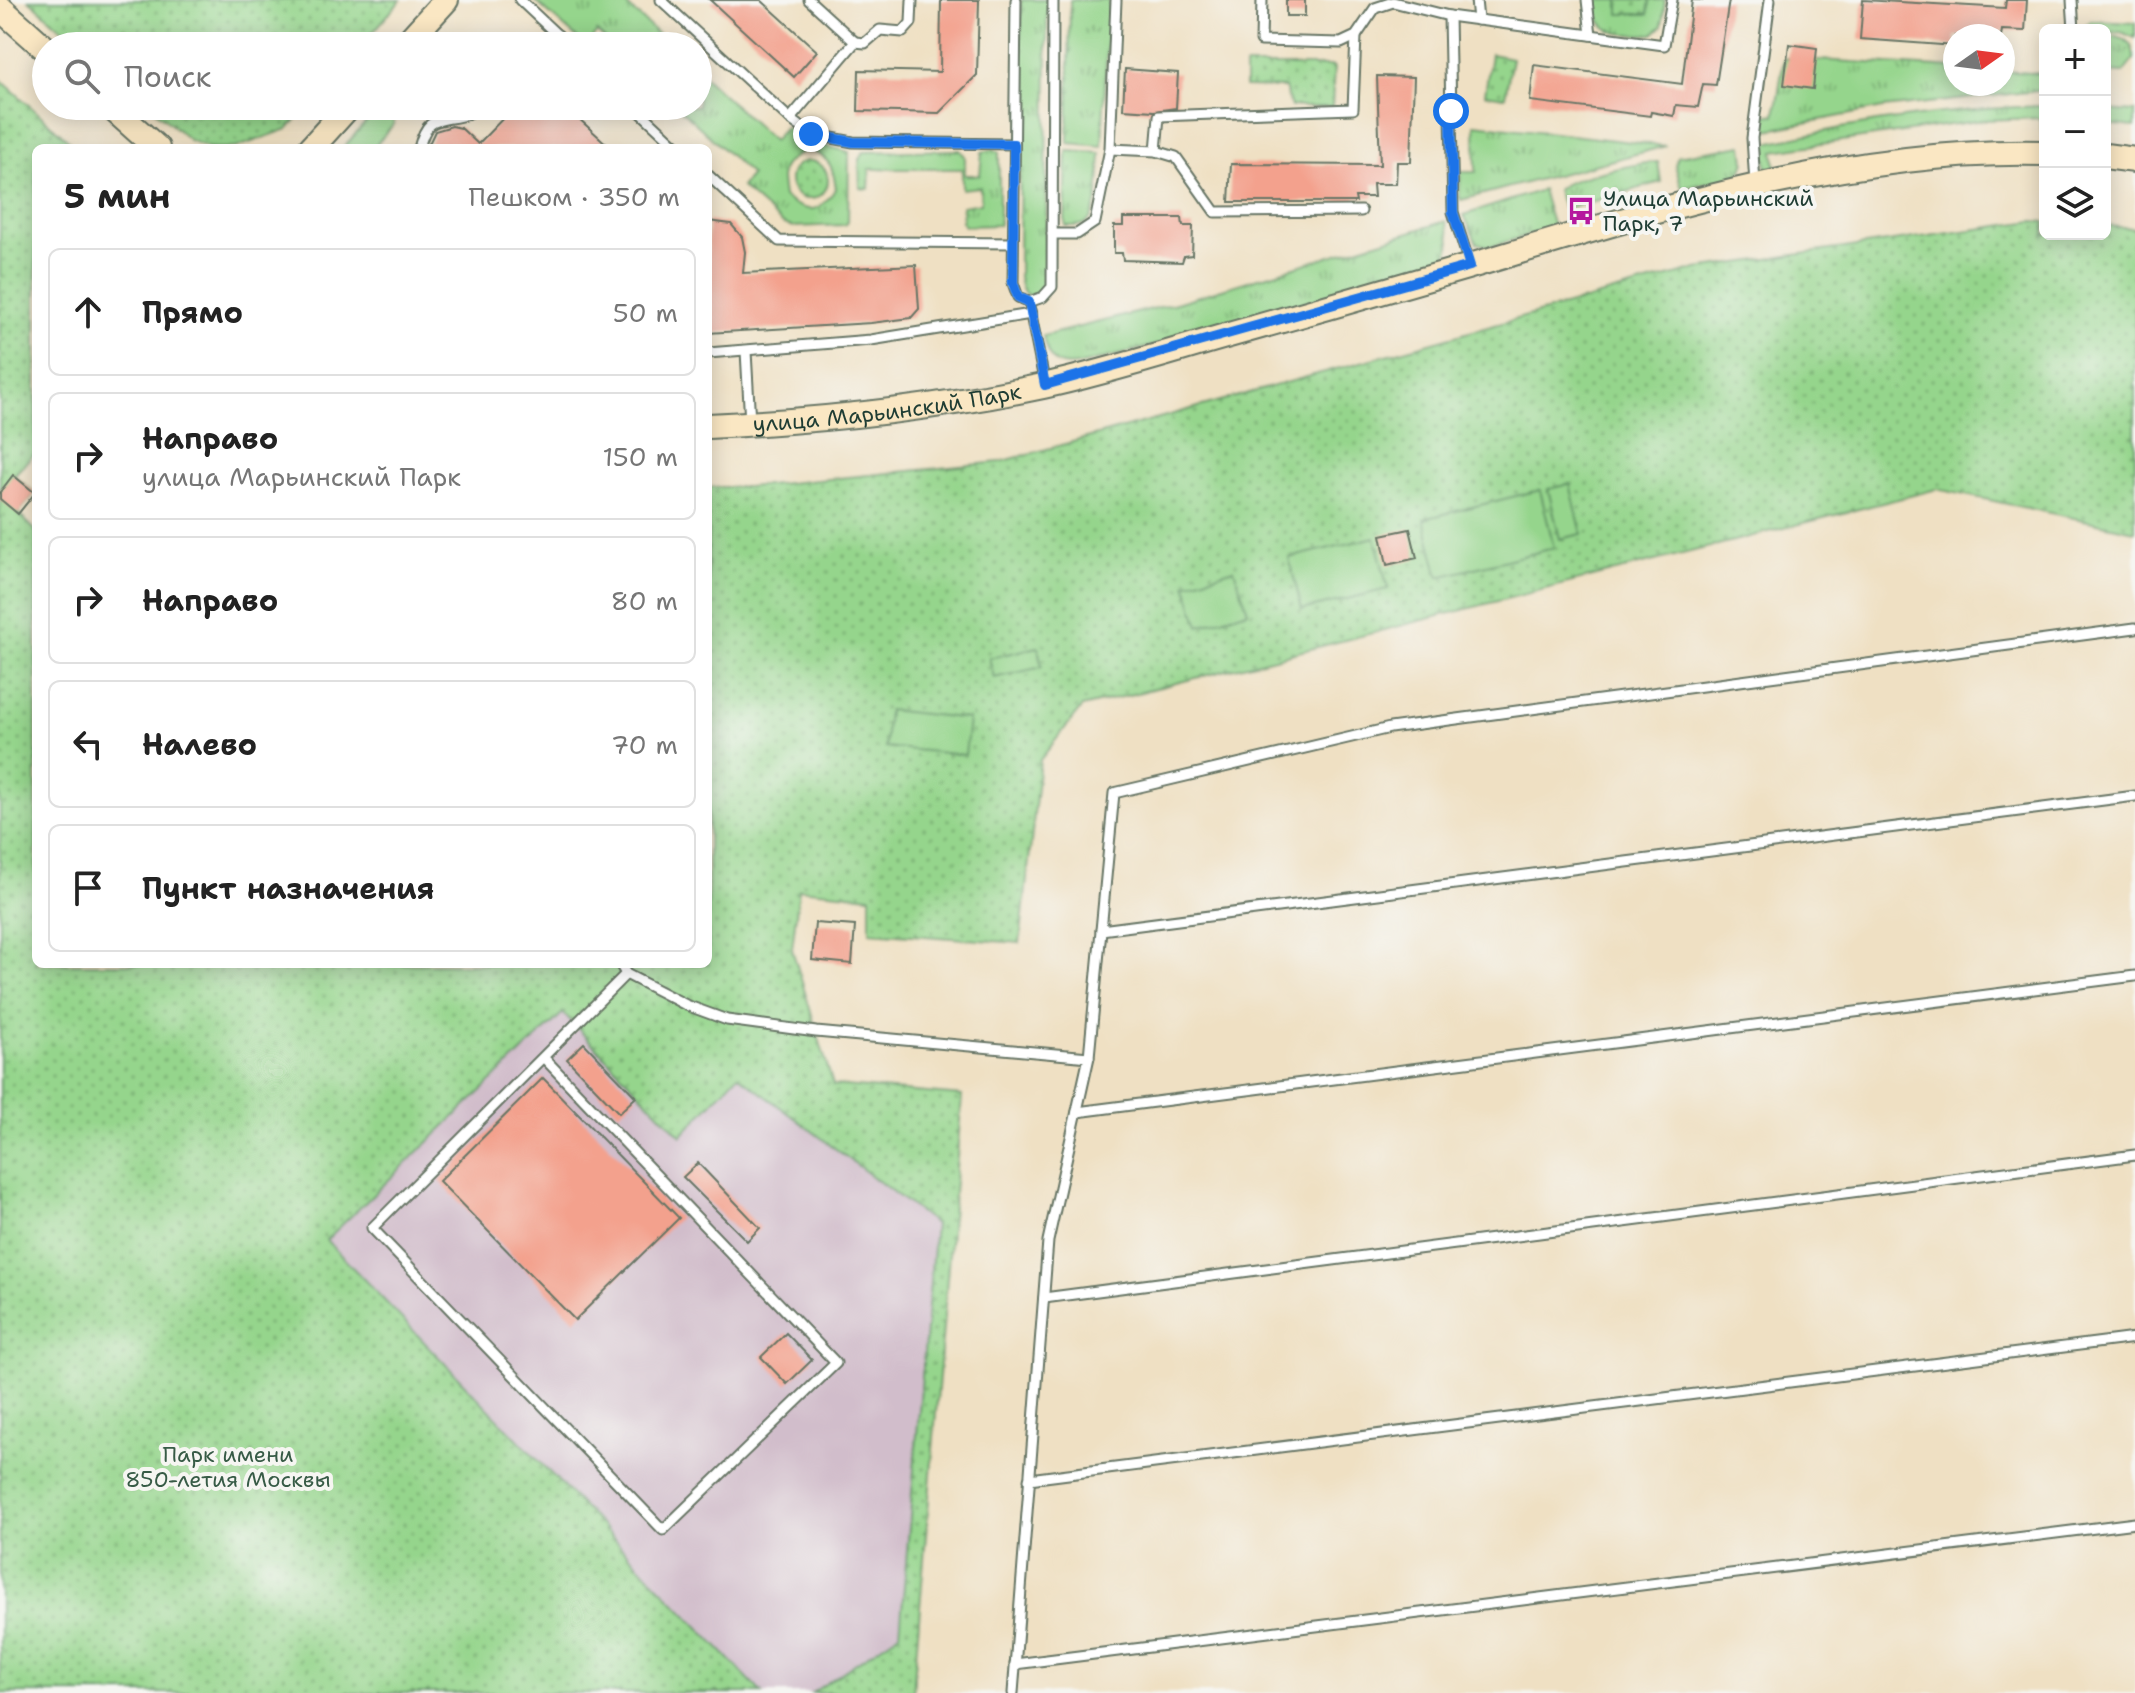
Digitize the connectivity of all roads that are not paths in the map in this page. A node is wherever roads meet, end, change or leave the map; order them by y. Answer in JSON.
{"nodes":[{"id":1,"x":446,"y":0,"type":"edge"},
{"id":2,"x":520,"y":0,"type":"edge"},
{"id":3,"x":661,"y":0,"type":"edge"},
{"id":4,"x":809,"y":0,"type":"edge"},
{"id":5,"x":912,"y":0,"type":"edge"},
{"id":6,"x":1016,"y":0,"type":"edge"},
{"id":7,"x":1053,"y":0,"type":"edge"},
{"id":8,"x":1116,"y":0,"type":"edge"},
{"id":9,"x":1262,"y":0,"type":"edge"},
{"id":10,"x":1476,"y":0,"type":"edge"},
{"id":11,"x":1587,"y":0,"type":"edge"},
{"id":12,"x":1672,"y":0,"type":"edge"},
{"id":13,"x":1770,"y":0,"type":"edge"},
{"id":14,"x":2072,"y":0,"type":"edge"},
{"id":15,"x":1392,"y":1,"type":"edge"},
{"id":16,"x":0,"y":8,"type":"edge"},
{"id":17,"x":1449,"y":16,"type":"junction"},
{"id":18,"x":1478,"y":20,"type":"junction"},
{"id":19,"x":2074,"y":24,"type":"edge"},
{"id":20,"x":417,"y":32,"type":"edge"},
{"id":21,"x":555,"y":32,"type":"edge"},
{"id":22,"x":696,"y":32,"type":"edge"},
{"id":23,"x":1591,"y":35,"type":"junction"},
{"id":24,"x":1356,"y":36,"type":"junction"},
{"id":25,"x":32,"y":37,"type":"edge"},
{"id":26,"x":855,"y":42,"type":"junction"},
{"id":27,"x":712,"y":47,"type":"edge"},
{"id":28,"x":790,"y":119,"type":"junction"},
{"id":29,"x":126,"y":120,"type":"edge"},
{"id":30,"x":336,"y":120,"type":"edge"},
{"id":31,"x":438,"y":120,"type":"edge"},
{"id":32,"x":649,"y":120,"type":"edge"},
{"id":33,"x":153,"y":144,"type":"edge"},
{"id":34,"x":315,"y":144,"type":"edge"},
{"id":35,"x":421,"y":144,"type":"edge"},
{"id":36,"x":675,"y":144,"type":"edge"},
{"id":37,"x":1014,"y":144,"type":"junction"},
{"id":38,"x":1110,"y":149,"type":"junction"},
{"id":39,"x":1156,"y":151,"type":"junction"},
{"id":40,"x":2039,"y":153,"type":"edge"},
{"id":41,"x":2111,"y":157,"type":"edge"},
{"id":42,"x":2135,"y":160,"type":"edge"},
{"id":43,"x":712,"y":179,"type":"edge"},
{"id":44,"x":1755,"y":187,"type":"junction"},
{"id":45,"x":1361,"y":211,"type":"dead end"},
{"id":46,"x":1052,"y":234,"type":"junction"},
{"id":47,"x":1013,"y":243,"type":"junction"},
{"id":48,"x":1470,"y":266,"type":"junction"},
{"id":49,"x":1029,"y":302,"type":"junction"},
{"id":50,"x":1031,"y":314,"type":"junction"},
{"id":51,"x":746,"y":351,"type":"junction"},
{"id":52,"x":712,"y":353,"type":"edge"},
{"id":53,"x":1045,"y":385,"type":"junction"},
{"id":54,"x":750,"y":424,"type":"junction"},
{"id":55,"x":712,"y":426,"type":"edge"},
{"id":56,"x":2135,"y":628,"type":"edge"},
{"id":57,"x":2135,"y":796,"type":"edge"},
{"id":58,"x":1101,"y":930,"type":"junction"},
{"id":59,"x":622,"y":968,"type":"edge"},
{"id":60,"x":626,"y":974,"type":"junction"},
{"id":61,"x":2135,"y":976,"type":"edge"},
{"id":62,"x":1089,"y":1057,"type":"junction"},
{"id":63,"x":544,"y":1058,"type":"junction"},
{"id":64,"x":1077,"y":1112,"type":"junction"},
{"id":65,"x":2135,"y":1155,"type":"edge"},
{"id":66,"x":1044,"y":1298,"type":"junction"},
{"id":67,"x":2135,"y":1338,"type":"edge"},
{"id":68,"x":1029,"y":1479,"type":"junction"},
{"id":69,"x":2135,"y":1523,"type":"edge"},
{"id":70,"x":1015,"y":1664,"type":"junction"},
{"id":71,"x":1013,"y":1693,"type":"edge"}],
"edges":[{"from":1,"to":20,"type":"main road"},
{"from":2,"to":21,"type":"lane"},
{"from":3,"to":22,"type":"lane"},
{"from":4,"to":26,"type":"lane"},
{"from":5,"to":26,"type":"lane"},
{"from":6,"to":37,"type":"lane"},
{"from":7,"to":46,"type":"lane"},
{"from":8,"to":38,"type":"lane"},
{"from":9,"to":24,"type":"lane"},
{"from":10,"to":18,"type":"lane"},
{"from":11,"to":23,"type":"lane"},
{"from":12,"to":23,"type":"lane"},
{"from":13,"to":44,"type":"lane"},
{"from":14,"to":19,"type":"lane"},
{"from":15,"to":17,"type":"lane"},
{"from":15,"to":24,"type":"lane"},
{"from":16,"to":25,"type":"main road"},
{"from":17,"to":18,"type":"lane"},
{"from":17,"to":48,"type":"lane"},
{"from":18,"to":23,"type":"lane"},
{"from":24,"to":39,"type":"lane"},
{"from":26,"to":28,"type":"lane"},
{"from":27,"to":28,"type":"lane"},
{"from":28,"to":37,"type":"lane"},
{"from":29,"to":33,"type":"main road"},
{"from":30,"to":34,"type":"main road"},
{"from":31,"to":35,"type":"lane"},
{"from":32,"to":36,"type":"lane"},
{"from":37,"to":47,"type":"lane"},
{"from":38,"to":39,"type":"lane"},
{"from":38,"to":46,"type":"lane"},
{"from":39,"to":45,"type":"lane"},
{"from":40,"to":44,"type":"main road","name":"улица Марьинский Парк"},
{"from":41,"to":42,"type":"main road"},
{"from":43,"to":47,"type":"lane"},
{"from":44,"to":48,"type":"main road","name":"улица Марьинский Парк"},
{"from":46,"to":49,"type":"lane"},
{"from":47,"to":49,"type":"lane"},
{"from":48,"to":53,"type":"main road","name":"улица Марьинский Парк"},
{"from":49,"to":50,"type":"lane"},
{"from":50,"to":51,"type":"lane"},
{"from":50,"to":53,"type":"lane"},
{"from":51,"to":52,"type":"lane"},
{"from":51,"to":54,"type":"lane"},
{"from":53,"to":54,"type":"main road","name":"улица Марьинский Парк"},
{"from":54,"to":55,"type":"main road","name":"улица Марьинский Парк"},
{"from":56,"to":58,"type":"lane"},
{"from":57,"to":58,"type":"lane"},
{"from":58,"to":62,"type":"lane"},
{"from":59,"to":60,"type":"lane"},
{"from":60,"to":62,"type":"lane"},
{"from":60,"to":63,"type":"lane"},
{"from":61,"to":64,"type":"lane"},
{"from":62,"to":64,"type":"lane"},
{"from":63,"to":63,"type":"lane"},
{"from":64,"to":66,"type":"lane"},
{"from":65,"to":66,"type":"lane"},
{"from":66,"to":68,"type":"lane"},
{"from":67,"to":68,"type":"lane"},
{"from":68,"to":70,"type":"lane"},
{"from":69,"to":70,"type":"lane"},
{"from":70,"to":71,"type":"lane"}]}
